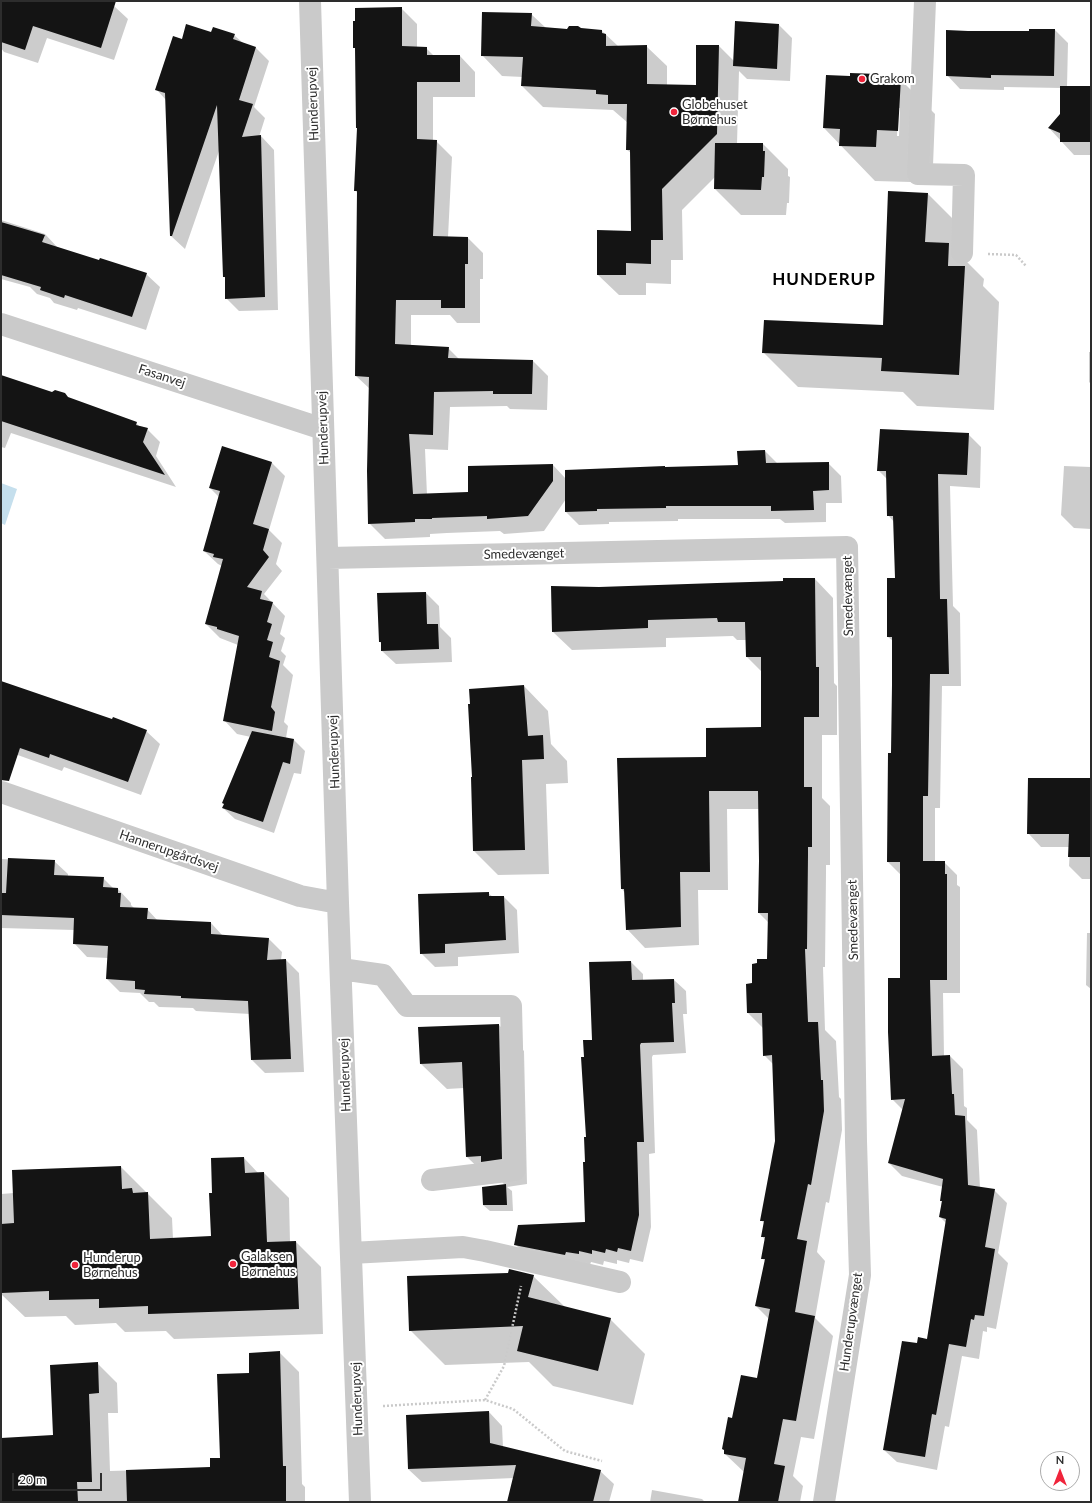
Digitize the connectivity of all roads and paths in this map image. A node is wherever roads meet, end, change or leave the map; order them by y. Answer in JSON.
{"nodes":[{"id":1,"x":310,"y":1,"type":"edge"},
{"id":2,"x":924,"y":1,"type":"edge"},
{"id":3,"x":962,"y":253,"type":"joint"},
{"id":4,"x":1026,"y":266,"type":"dead end"},
{"id":5,"x":1,"y":324,"type":"edge"},
{"id":6,"x":323,"y":429,"type":"junction"},
{"id":7,"x":328,"y":558,"type":"junction"},
{"id":8,"x":1,"y":792,"type":"edge"},
{"id":9,"x":338,"y":903,"type":"junction"},
{"id":10,"x":341,"y":969,"type":"junction"},
{"id":11,"x":856,"y":1141,"type":"joint"},
{"id":12,"x":432,"y":1180,"type":"dead end"},
{"id":13,"x":351,"y":1253,"type":"junction"},
{"id":14,"x":526,"y":1260,"type":"junction"},
{"id":15,"x":620,"y":1282,"type":"dead end"},
{"id":16,"x":485,"y":1400,"type":"junction"},
{"id":17,"x":357,"y":1408,"type":"junction"},
{"id":18,"x":602,"y":1461,"type":"dead end"},
{"id":19,"x":360,"y":1502,"type":"edge"},
{"id":20,"x":824,"y":1502,"type":"edge"}],
"edges":[{"from":1,"to":6,"type":"street","name":"Hunderupvej"},
{"from":2,"to":3,"type":"street"},
{"from":3,"to":4,"type":"path"},
{"from":5,"to":6,"type":"street","name":"Fasanvej"},
{"from":6,"to":7,"type":"street","name":"Hunderupvej"},
{"from":7,"to":9,"type":"street","name":"Hunderupvej"},
{"from":7,"to":11,"type":"street","name":"Smedevænget"},
{"from":8,"to":9,"type":"street","name":"Hannerupgårdsvej"},
{"from":9,"to":10,"type":"street","name":"Hunderupvej"},
{"from":10,"to":12,"type":"street"},
{"from":10,"to":13,"type":"street","name":"Hunderupvej"},
{"from":11,"to":20,"type":"street","name":"Hunderupvænget"},
{"from":13,"to":14,"type":"street"},
{"from":13,"to":17,"type":"street","name":"Hunderupvej"},
{"from":14,"to":15,"type":"street"},
{"from":14,"to":16,"type":"path"},
{"from":16,"to":17,"type":"path"},
{"from":16,"to":18,"type":"path"},
{"from":17,"to":19,"type":"street","name":"Hunderupvej"}]}
